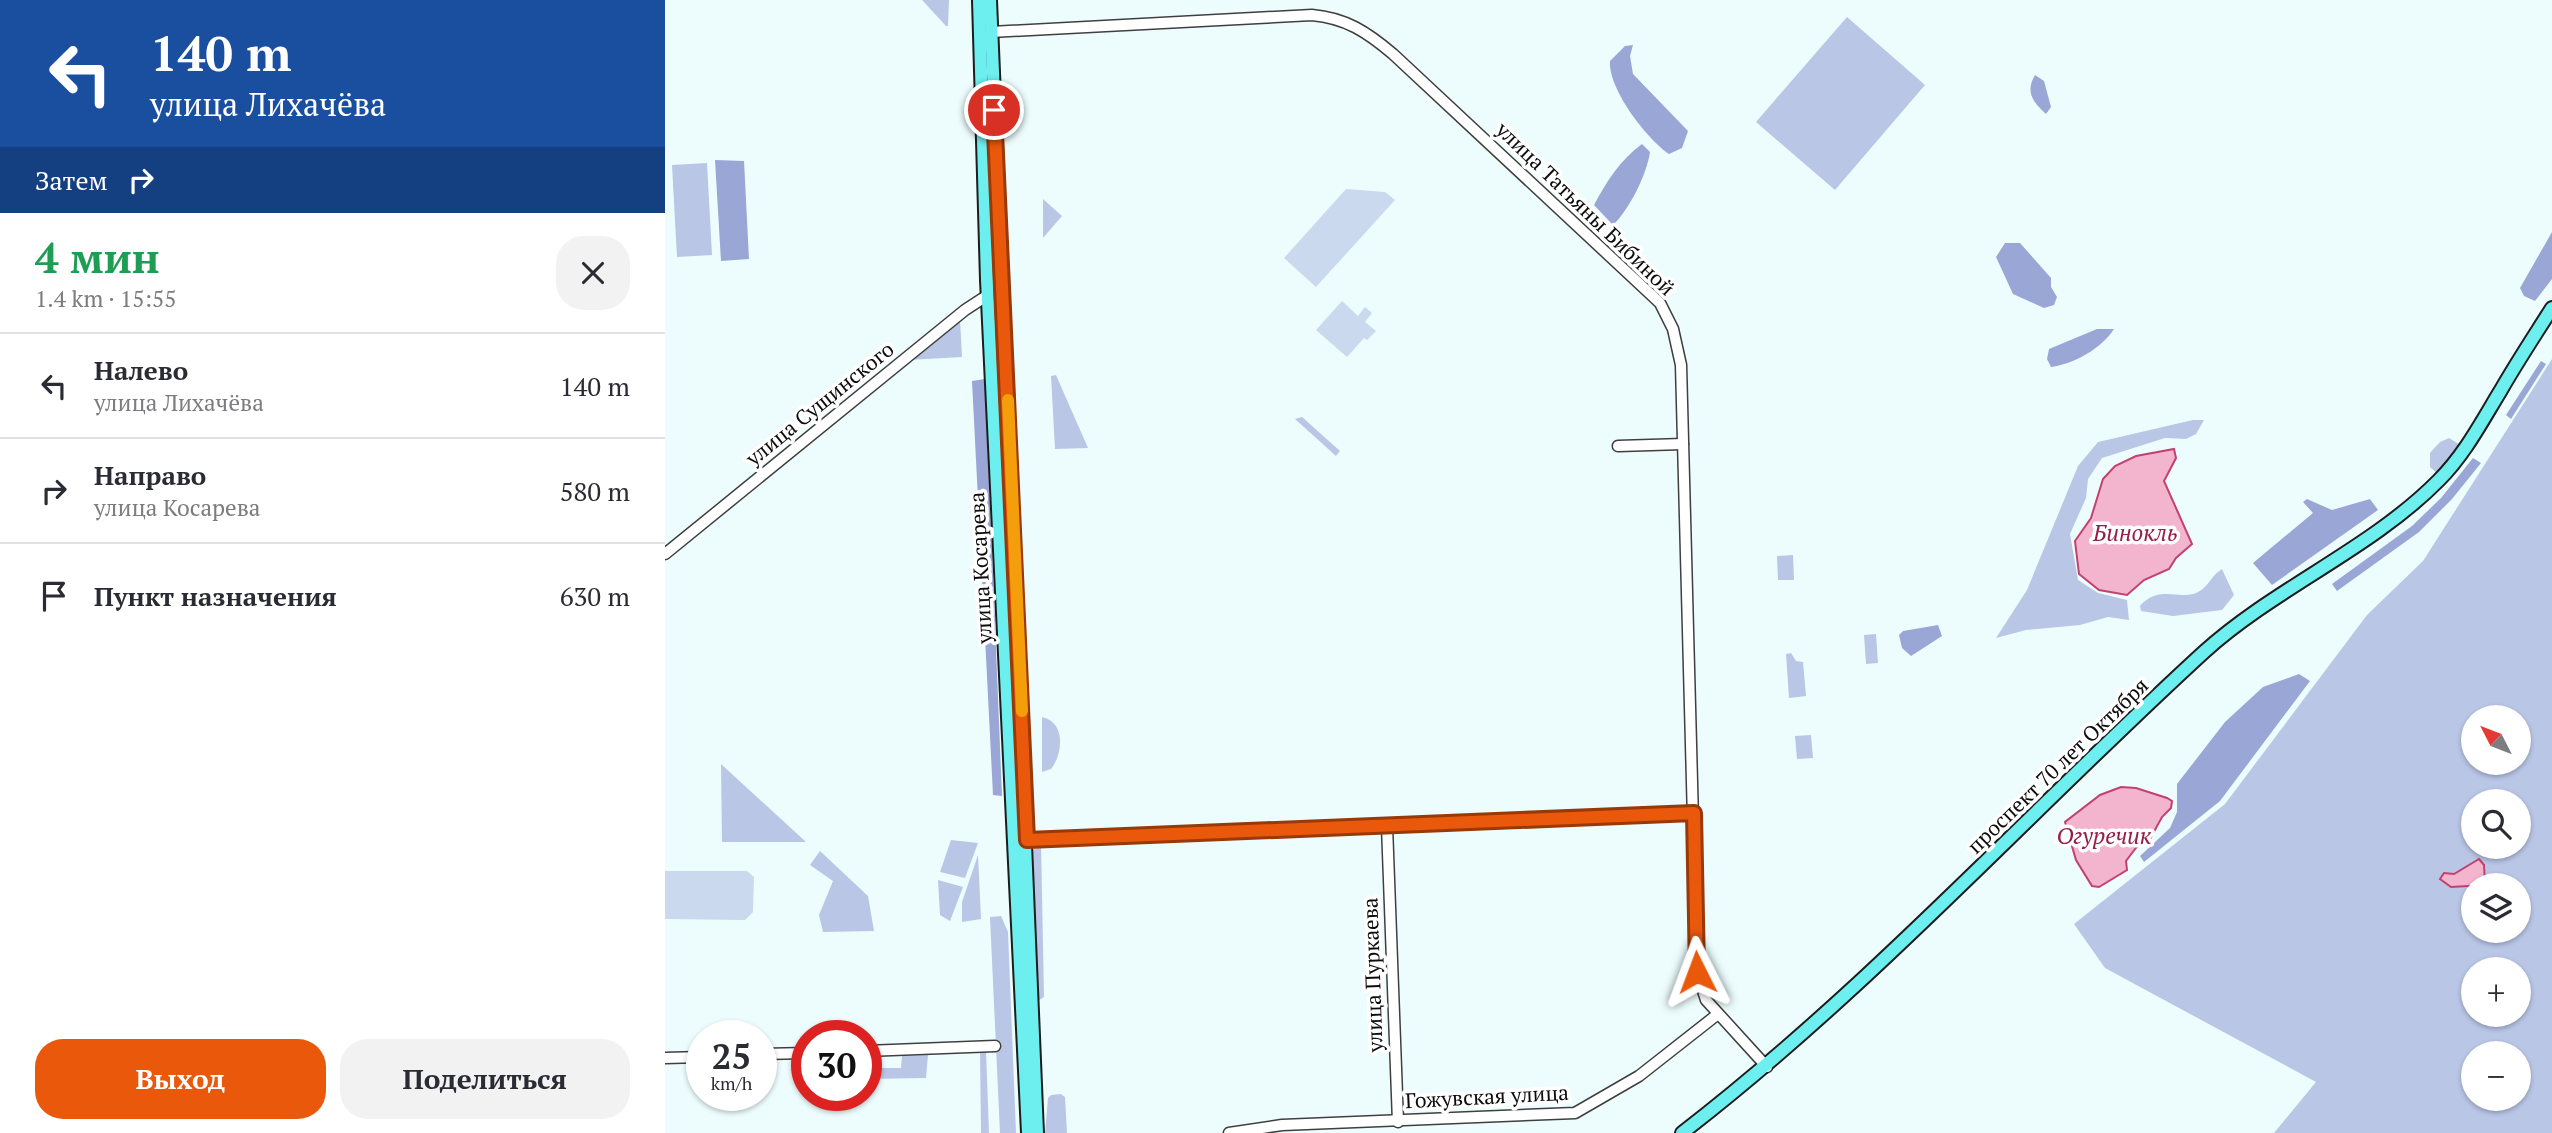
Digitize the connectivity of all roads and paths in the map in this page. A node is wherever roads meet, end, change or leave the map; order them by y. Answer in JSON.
{"nodes":[{"id":1,"x":979,"y":0,"type":"edge"},
{"id":2,"x":990,"y":0,"type":"edge"},
{"id":3,"x":985,"y":32,"type":"junction"},
{"id":4,"x":1003,"y":294,"type":"junction"},
{"id":5,"x":988,"y":295,"type":"junction"},
{"id":6,"x":2552,"y":308,"type":"edge"},
{"id":7,"x":1683,"y":444,"type":"junction"},
{"id":8,"x":1618,"y":446,"type":"dead end"},
{"id":9,"x":665,"y":554,"type":"edge"},
{"id":10,"x":1694,"y":813,"type":"junction"},
{"id":11,"x":1387,"y":826,"type":"junction"},
{"id":12,"x":1020,"y":840,"type":"junction"},
{"id":13,"x":1718,"y":1014,"type":"junction"},
{"id":14,"x":995,"y":1046,"type":"dead end"},
{"id":15,"x":882,"y":1050,"type":"edge"},
{"id":16,"x":686,"y":1057,"type":"edge"},
{"id":17,"x":665,"y":1058,"type":"edge"},
{"id":18,"x":1767,"y":1067,"type":"junction"},
{"id":19,"x":1398,"y":1122,"type":"junction"},
{"id":20,"x":1028,"y":1133,"type":"edge"},
{"id":21,"x":1037,"y":1133,"type":"edge"},
{"id":22,"x":1229,"y":1133,"type":"edge"},
{"id":23,"x":1682,"y":1133,"type":"edge"}],
"edges":[{"from":1,"to":3,"type":"main road","name":"улица Косарева"},
{"from":2,"to":3,"type":"main road","name":"улица Косарева"},
{"from":3,"to":4,"type":"main road","name":"улица Косарева"},
{"from":3,"to":5,"type":"main road","name":"улица Косарева"},
{"from":3,"to":7,"type":"street","name":"улица Татьяны Бибиной"},
{"from":4,"to":5,"type":"main road"},
{"from":4,"to":12,"type":"main road","name":"улица Косарева"},
{"from":5,"to":9,"type":"street","name":"улица Сущинского"},
{"from":5,"to":12,"type":"main road","name":"улица Косарева"},
{"from":6,"to":18,"type":"main road","name":"проспект 70 лет Октября"},
{"from":7,"to":8,"type":"street"},
{"from":7,"to":10,"type":"street","name":"улица Татьяны Бибиной"},
{"from":10,"to":11,"type":"street"},
{"from":10,"to":13,"type":"street","name":"улица Татьяны Бибиной"},
{"from":11,"to":12,"type":"street"},
{"from":11,"to":19,"type":"street","name":"улица Пуркаева"},
{"from":12,"to":20,"type":"main road","name":"улица Косарева"},
{"from":12,"to":21,"type":"main road","name":"улица Косарева"},
{"from":13,"to":18,"type":"street","name":"улица Татьяны Бибиной"},
{"from":13,"to":19,"type":"street","name":"Гожувская улица"},
{"from":14,"to":15,"type":"street"},
{"from":16,"to":17,"type":"street"},
{"from":18,"to":23,"type":"main road","name":"проспект 70 лет Октября"},
{"from":19,"to":22,"type":"street","name":"Гожувская улица"}]}
